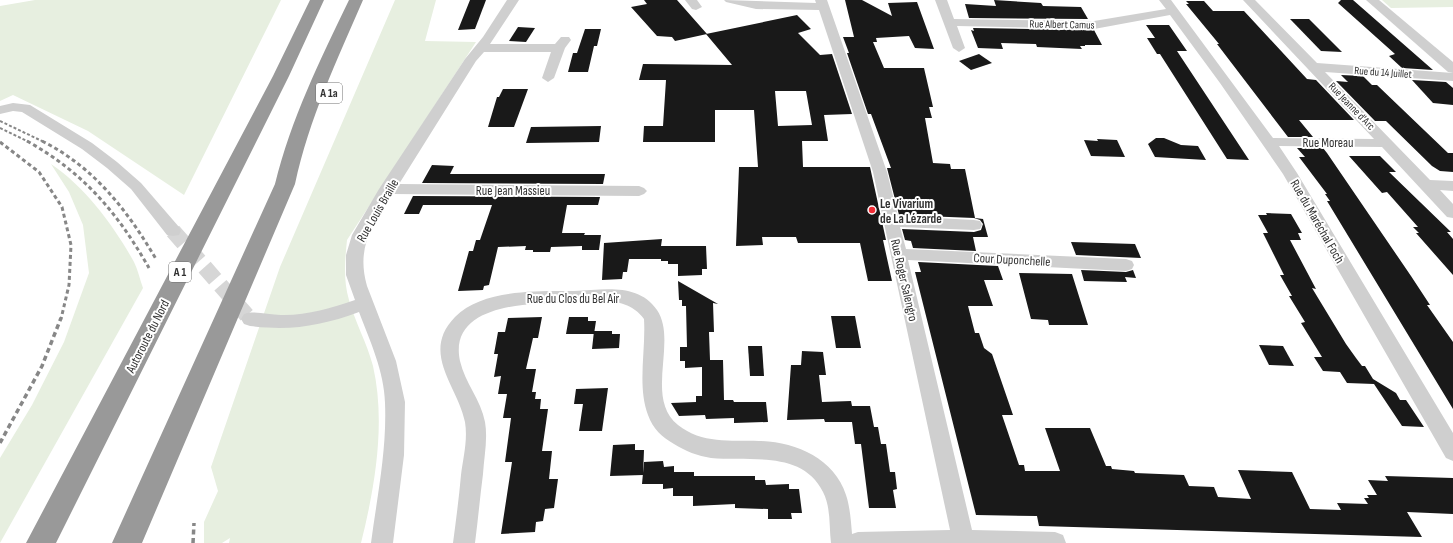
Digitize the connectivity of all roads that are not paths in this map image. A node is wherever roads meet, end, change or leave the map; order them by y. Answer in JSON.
{"nodes":[{"id":1,"x":317,"y":0,"type":"edge"},
{"id":2,"x":356,"y":0,"type":"edge"},
{"id":3,"x":369,"y":0,"type":"edge"},
{"id":4,"x":513,"y":0,"type":"edge"},
{"id":5,"x":730,"y":0,"type":"edge"},
{"id":6,"x":941,"y":0,"type":"edge"},
{"id":7,"x":1249,"y":0,"type":"edge"},
{"id":8,"x":1372,"y":0,"type":"edge"},
{"id":9,"x":822,"y":4,"type":"edge"},
{"id":10,"x":1170,"y":5,"type":"edge"},
{"id":11,"x":800,"y":7,"type":"junction"},
{"id":12,"x":752,"y":17,"type":"dead end"},
{"id":13,"x":950,"y":22,"type":"junction"},
{"id":14,"x":480,"y":48,"type":"junction"},
{"id":15,"x":959,"y":48,"type":"dead end"},
{"id":16,"x":1314,"y":67,"type":"junction"},
{"id":17,"x":1453,"y":69,"type":"edge"},
{"id":18,"x":1453,"y":77,"type":"edge"},
{"id":19,"x":548,"y":78,"type":"dead end"},
{"id":20,"x":0,"y":110,"type":"edge"},
{"id":21,"x":1269,"y":142,"type":"junction"},
{"id":22,"x":1387,"y":143,"type":"junction"},
{"id":23,"x":285,"y":184,"type":"junction"},
{"id":24,"x":1426,"y":185,"type":"junction"},
{"id":25,"x":1453,"y":186,"type":"edge"},
{"id":26,"x":387,"y":189,"type":"junction"},
{"id":27,"x":639,"y":191,"type":"dead end"},
{"id":28,"x":1453,"y":213,"type":"edge"},
{"id":29,"x":891,"y":221,"type":"junction"},
{"id":30,"x":974,"y":225,"type":"dead end"},
{"id":31,"x":173,"y":231,"type":"tunnel mouth"},
{"id":32,"x":899,"y":254,"type":"junction"},
{"id":33,"x":1126,"y":265,"type":"dead end"},
{"id":34,"x":365,"y":303,"type":"junction"},
{"id":35,"x":250,"y":319,"type":"tunnel mouth"},
{"id":36,"x":1453,"y":452,"type":"edge"},
{"id":37,"x":963,"y":542,"type":"edge"},
{"id":38,"x":41,"y":543,"type":"edge"},
{"id":39,"x":127,"y":543,"type":"edge"},
{"id":40,"x":382,"y":543,"type":"edge"},
{"id":41,"x":464,"y":543,"type":"edge"},
{"id":42,"x":842,"y":543,"type":"edge"},
{"id":43,"x":858,"y":543,"type":"edge"},
{"id":44,"x":1055,"y":543,"type":"edge"}],
"edges":[{"from":1,"to":38,"type":"highway","name":"Autoroute du Nord","number":"A 1"},
{"from":2,"to":23,"type":"highway"},
{"from":3,"to":23,"type":"highway","number":"A 1a"},
{"from":4,"to":14,"type":"street","name":"Rue Louis Braille"},
{"from":5,"to":11,"type":"street"},
{"from":6,"to":13,"type":"street"},
{"from":7,"to":16,"type":"street","name":"Rue Jeanne d'Arc"},
{"from":8,"to":17,"type":"street"},
{"from":9,"to":11,"type":"street"},
{"from":9,"to":29,"type":"street","name":"Rue Roger Salengro"},
{"from":10,"to":13,"type":"street","name":"Rue Albert Camus"},
{"from":10,"to":21,"type":"street","name":"Rue du Maréchal Foch"},
{"from":11,"to":12,"type":"street"},
{"from":13,"to":15,"type":"street"},
{"from":14,"to":19,"type":"street"},
{"from":14,"to":26,"type":"street","name":"Rue Louis Braille"},
{"from":16,"to":18,"type":"street","name":"Rue du 14 Juillet"},
{"from":16,"to":22,"type":"street","name":"Rue Jeanne d'Arc"},
{"from":20,"to":31,"type":"street"},
{"from":21,"to":22,"type":"street","name":"Rue Moreau"},
{"from":21,"to":36,"type":"street","name":"Rue du Maréchal Foch"},
{"from":22,"to":24,"type":"street","name":"Rue Jeanne d'Arc"},
{"from":23,"to":39,"type":"highway"},
{"from":24,"to":25,"type":"street"},
{"from":24,"to":28,"type":"street","name":"Rue Jeanne d'Arc"},
{"from":26,"to":27,"type":"street","name":"Rue Jean Massieu"},
{"from":26,"to":34,"type":"street","name":"Rue Louis Braille"},
{"from":29,"to":30,"type":"street"},
{"from":29,"to":32,"type":"street","name":"Rue Roger Salengro"},
{"from":32,"to":33,"type":"street","name":"Cour Duponchelle"},
{"from":32,"to":37,"type":"street","name":"Rue Roger Salengro"},
{"from":34,"to":35,"type":"street"},
{"from":34,"to":40,"type":"street","name":"Rue Louis Braille"},
{"from":37,"to":43,"type":"street"},
{"from":37,"to":44,"type":"street"},
{"from":41,"to":42,"type":"street","name":"Rue du Clos du Bel Air"}]}
